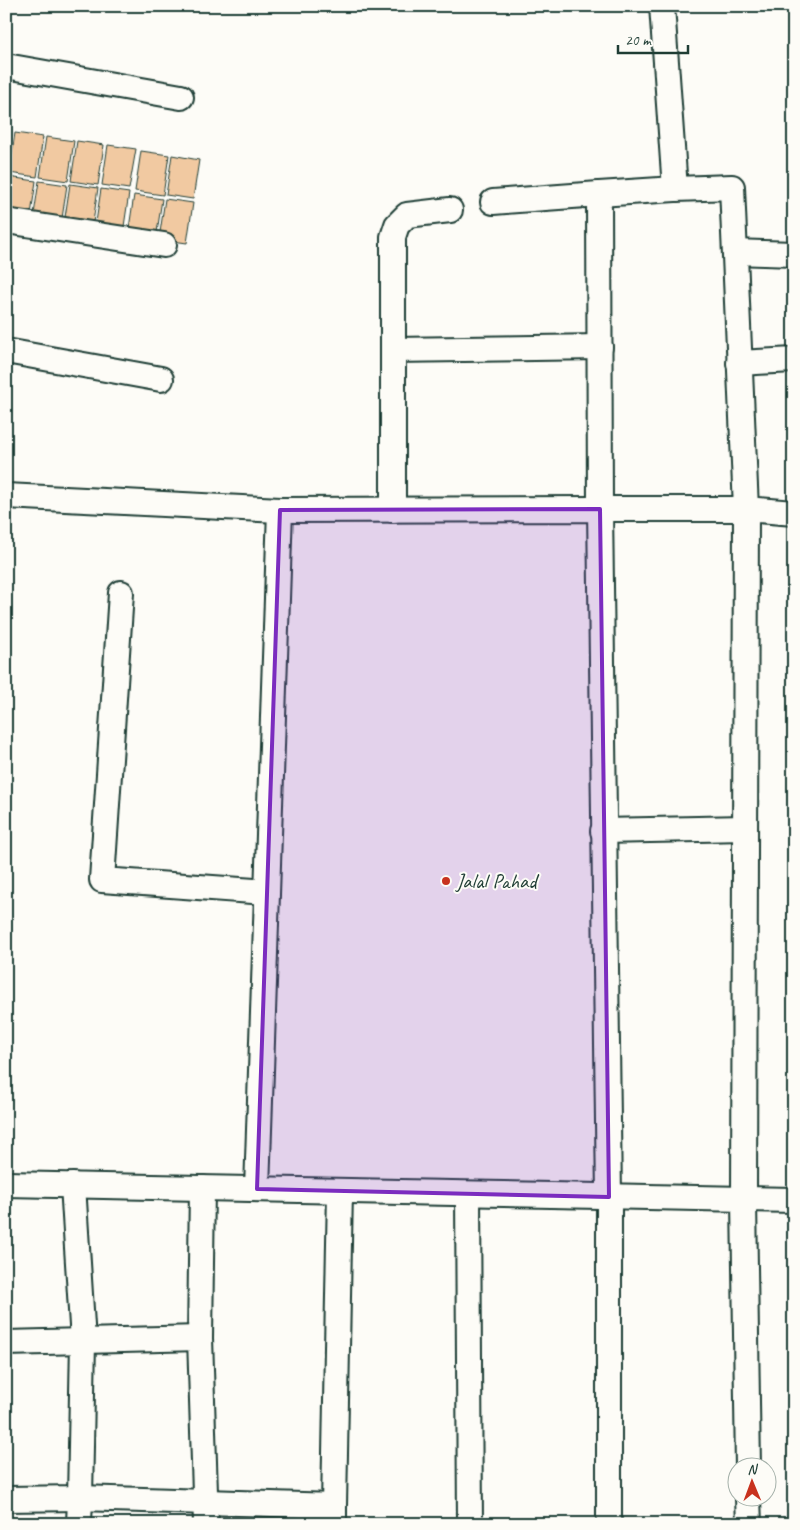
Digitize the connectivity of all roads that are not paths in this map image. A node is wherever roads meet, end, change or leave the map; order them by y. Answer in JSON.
{"nodes":[{"id":1,"x":662,"y":6,"type":"edge"},
{"id":2,"x":6,"y":66,"type":"edge"},
{"id":3,"x":181,"y":97,"type":"dead end"},
{"id":4,"x":675,"y":189,"type":"junction"},
{"id":5,"x":599,"y":194,"type":"junction"},
{"id":6,"x":493,"y":202,"type":"dead end"},
{"id":7,"x":450,"y":210,"type":"dead end"},
{"id":8,"x":6,"y":221,"type":"edge"},
{"id":9,"x":164,"y":245,"type":"dead end"},
{"id":10,"x":735,"y":252,"type":"junction"},
{"id":11,"x":794,"y":254,"type":"edge"},
{"id":12,"x":600,"y":347,"type":"junction"},
{"id":13,"x":393,"y":350,"type":"junction"},
{"id":14,"x":6,"y":351,"type":"edge"},
{"id":15,"x":794,"y":360,"type":"edge"},
{"id":16,"x":739,"y":363,"type":"junction"},
{"id":17,"x":160,"y":379,"type":"dead end"},
{"id":18,"x":6,"y":496,"type":"edge"},
{"id":19,"x":600,"y":509,"type":"junction"},
{"id":20,"x":746,"y":509,"type":"junction"},
{"id":21,"x":280,"y":510,"type":"junction"},
{"id":22,"x":393,"y":510,"type":"junction"},
{"id":23,"x":794,"y":512,"type":"edge"},
{"id":24,"x":121,"y":593,"type":"dead end"},
{"id":25,"x":745,"y":828,"type":"junction"},
{"id":26,"x":603,"y":831,"type":"junction"},
{"id":27,"x":266,"y":892,"type":"junction"},
{"id":28,"x":6,"y":1184,"type":"edge"},
{"id":29,"x":74,"y":1185,"type":"junction"},
{"id":30,"x":202,"y":1188,"type":"junction"},
{"id":31,"x":257,"y":1189,"type":"junction"},
{"id":32,"x":340,"y":1191,"type":"junction"},
{"id":33,"x":468,"y":1194,"type":"junction"},
{"id":34,"x":609,"y":1196,"type":"junction"},
{"id":35,"x":744,"y":1200,"type":"junction"},
{"id":36,"x":794,"y":1200,"type":"edge"},
{"id":37,"x":200,"y":1338,"type":"junction"},
{"id":38,"x":83,"y":1341,"type":"junction"},
{"id":39,"x":6,"y":1343,"type":"edge"},
{"id":40,"x":748,"y":1458,"type":"edge"},
{"id":41,"x":80,"y":1498,"type":"junction"},
{"id":42,"x":6,"y":1499,"type":"edge"},
{"id":43,"x":748,"y":1508,"type":"edge"},
{"id":44,"x":206,"y":1513,"type":"edge"},
{"id":45,"x":334,"y":1515,"type":"edge"},
{"id":46,"x":79,"y":1524,"type":"edge"},
{"id":47,"x":470,"y":1524,"type":"edge"},
{"id":48,"x":609,"y":1524,"type":"edge"},
{"id":49,"x":749,"y":1524,"type":"edge"}],
"edges":[{"from":1,"to":4,"type":"street"},
{"from":2,"to":3,"type":"street"},
{"from":4,"to":5,"type":"street"},
{"from":4,"to":10,"type":"street"},
{"from":5,"to":6,"type":"street"},
{"from":5,"to":12,"type":"street"},
{"from":7,"to":13,"type":"street"},
{"from":8,"to":9,"type":"street"},
{"from":10,"to":11,"type":"street"},
{"from":10,"to":16,"type":"street"},
{"from":12,"to":13,"type":"street"},
{"from":12,"to":19,"type":"street"},
{"from":13,"to":22,"type":"street"},
{"from":14,"to":17,"type":"street"},
{"from":15,"to":16,"type":"street"},
{"from":16,"to":20,"type":"street"},
{"from":18,"to":21,"type":"street"},
{"from":19,"to":20,"type":"street"},
{"from":19,"to":22,"type":"street"},
{"from":19,"to":26,"type":"street"},
{"from":20,"to":23,"type":"street"},
{"from":20,"to":25,"type":"street"},
{"from":21,"to":22,"type":"street"},
{"from":21,"to":27,"type":"street"},
{"from":24,"to":27,"type":"street"},
{"from":25,"to":26,"type":"street"},
{"from":25,"to":35,"type":"street"},
{"from":26,"to":34,"type":"street"},
{"from":27,"to":31,"type":"street"},
{"from":28,"to":29,"type":"street"},
{"from":29,"to":30,"type":"street"},
{"from":29,"to":38,"type":"street"},
{"from":30,"to":31,"type":"street"},
{"from":30,"to":37,"type":"street"},
{"from":31,"to":32,"type":"street"},
{"from":32,"to":33,"type":"street"},
{"from":32,"to":45,"type":"street"},
{"from":33,"to":34,"type":"street"},
{"from":33,"to":47,"type":"street"},
{"from":34,"to":35,"type":"street"},
{"from":34,"to":48,"type":"street"},
{"from":35,"to":36,"type":"street"},
{"from":35,"to":40,"type":"street"},
{"from":37,"to":38,"type":"street"},
{"from":37,"to":44,"type":"street"},
{"from":38,"to":39,"type":"street"},
{"from":38,"to":41,"type":"street"},
{"from":41,"to":42,"type":"street"},
{"from":41,"to":44,"type":"street"},
{"from":41,"to":46,"type":"street"},
{"from":43,"to":49,"type":"street"},
{"from":44,"to":45,"type":"street"}]}
